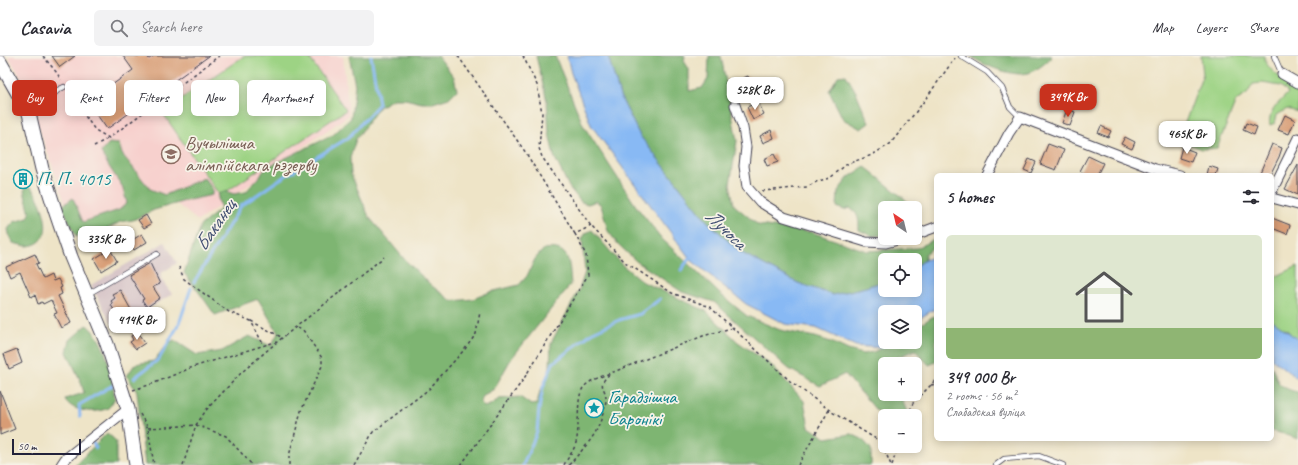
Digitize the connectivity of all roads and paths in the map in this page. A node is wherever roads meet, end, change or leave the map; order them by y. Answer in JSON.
{"nodes":[{"id":1,"x":43,"y":56,"type":"edge"},
{"id":2,"x":219,"y":56,"type":"edge"},
{"id":3,"x":458,"y":56,"type":"edge"},
{"id":4,"x":523,"y":56,"type":"edge"},
{"id":5,"x":956,"y":56,"type":"edge"},
{"id":6,"x":961,"y":56,"type":"edge"},
{"id":7,"x":1274,"y":56,"type":"edge"},
{"id":8,"x":0,"y":62,"type":"edge"},
{"id":9,"x":1282,"y":74,"type":"joint"},
{"id":10,"x":12,"y":83,"type":"edge"},
{"id":11,"x":1298,"y":83,"type":"edge"},
{"id":12,"x":64,"y":86,"type":"junction"},
{"id":13,"x":57,"y":91,"type":"edge"},
{"id":14,"x":735,"y":105,"type":"dead end"},
{"id":15,"x":30,"y":116,"type":"edge"},
{"id":16,"x":1020,"y":117,"type":"junction"},
{"id":17,"x":109,"y":138,"type":"junction"},
{"id":18,"x":1298,"y":138,"type":"edge"},
{"id":19,"x":94,"y":146,"type":"dead end"},
{"id":20,"x":989,"y":173,"type":"edge"},
{"id":21,"x":1172,"y":173,"type":"edge"},
{"id":22,"x":1274,"y":187,"type":"edge"},
{"id":23,"x":750,"y":190,"type":"junction"},
{"id":24,"x":1274,"y":199,"type":"edge"},
{"id":25,"x":1298,"y":205,"type":"edge"},
{"id":26,"x":591,"y":226,"type":"junction"},
{"id":27,"x":934,"y":228,"type":"edge"},
{"id":28,"x":922,"y":232,"type":"edge"},
{"id":29,"x":575,"y":234,"type":"junction"},
{"id":30,"x":878,"y":243,"type":"edge"},
{"id":31,"x":156,"y":254,"type":"dead end"},
{"id":32,"x":384,"y":258,"type":"dead end"},
{"id":33,"x":179,"y":267,"type":"dead end"},
{"id":34,"x":86,"y":295,"type":"junction"},
{"id":35,"x":480,"y":312,"type":"dead end"},
{"id":36,"x":251,"y":321,"type":"junction"},
{"id":37,"x":296,"y":328,"type":"junction"},
{"id":38,"x":732,"y":328,"type":"junction"},
{"id":39,"x":283,"y":338,"type":"junction"},
{"id":40,"x":277,"y":342,"type":"junction"},
{"id":41,"x":264,"y":346,"type":"junction"},
{"id":42,"x":611,"y":373,"type":"junction"},
{"id":43,"x":934,"y":382,"type":"edge"},
{"id":44,"x":932,"y":385,"type":"joint"},
{"id":45,"x":123,"y":393,"type":"junction"},
{"id":46,"x":911,"y":409,"type":"edge"},
{"id":47,"x":133,"y":410,"type":"junction"},
{"id":48,"x":828,"y":410,"type":"junction"},
{"id":49,"x":196,"y":425,"type":"junction"},
{"id":50,"x":148,"y":428,"type":"junction"},
{"id":51,"x":896,"y":453,"type":"edge"},
{"id":52,"x":61,"y":465,"type":"edge"},
{"id":53,"x":136,"y":465,"type":"edge"},
{"id":54,"x":154,"y":465,"type":"edge"},
{"id":55,"x":183,"y":465,"type":"edge"},
{"id":56,"x":252,"y":465,"type":"edge"},
{"id":57,"x":289,"y":465,"type":"edge"},
{"id":58,"x":354,"y":465,"type":"edge"},
{"id":59,"x":461,"y":465,"type":"edge"},
{"id":60,"x":564,"y":465,"type":"edge"},
{"id":61,"x":569,"y":465,"type":"edge"},
{"id":62,"x":798,"y":465,"type":"edge"},
{"id":63,"x":892,"y":465,"type":"edge"},
{"id":64,"x":996,"y":465,"type":"edge"},
{"id":65,"x":1063,"y":465,"type":"edge"}],
"edges":[{"from":1,"to":12,"type":"path"},
{"from":2,"to":17,"type":"path"},
{"from":3,"to":29,"type":"path"},
{"from":4,"to":26,"type":"path"},
{"from":5,"to":23,"type":"path"},
{"from":6,"to":16,"type":"lane"},
{"from":7,"to":9,"type":"lane"},
{"from":8,"to":10,"type":"street"},
{"from":9,"to":11,"type":"street"},
{"from":12,"to":13,"type":"lane"},
{"from":12,"to":17,"type":"path"},
{"from":14,"to":23,"type":"street"},
{"from":15,"to":34,"type":"street"},
{"from":16,"to":20,"type":"street"},
{"from":16,"to":21,"type":"street"},
{"from":17,"to":19,"type":"path"},
{"from":18,"to":22,"type":"street"},
{"from":23,"to":30,"type":"street"},
{"from":24,"to":25,"type":"street"},
{"from":26,"to":29,"type":"path"},
{"from":26,"to":38,"type":"path"},
{"from":27,"to":28,"type":"street"},
{"from":29,"to":59,"type":"path"},
{"from":31,"to":34,"type":"lane"},
{"from":32,"to":37,"type":"path"},
{"from":33,"to":36,"type":"path"},
{"from":34,"to":45,"type":"street"},
{"from":35,"to":58,"type":"path"},
{"from":36,"to":39,"type":"path"},
{"from":36,"to":41,"type":"path"},
{"from":37,"to":39,"type":"path"},
{"from":37,"to":57,"type":"path"},
{"from":38,"to":42,"type":"path"},
{"from":38,"to":48,"type":"path"},
{"from":39,"to":40,"type":"path"},
{"from":40,"to":41,"type":"path"},
{"from":40,"to":49,"type":"path"},
{"from":41,"to":45,"type":"path"},
{"from":42,"to":60,"type":"path"},
{"from":42,"to":61,"type":"path"},
{"from":43,"to":44,"type":"path"},
{"from":44,"to":46,"type":"path"},
{"from":45,"to":47,"type":"street"},
{"from":47,"to":50,"type":"path"},
{"from":47,"to":52,"type":"street"},
{"from":47,"to":53,"type":"street"},
{"from":48,"to":62,"type":"path"},
{"from":48,"to":63,"type":"path"},
{"from":49,"to":50,"type":"path"},
{"from":49,"to":55,"type":"path"},
{"from":49,"to":56,"type":"path"},
{"from":50,"to":54,"type":"path"},
{"from":51,"to":63,"type":"path"},
{"from":64,"to":65,"type":"lane"}]}
